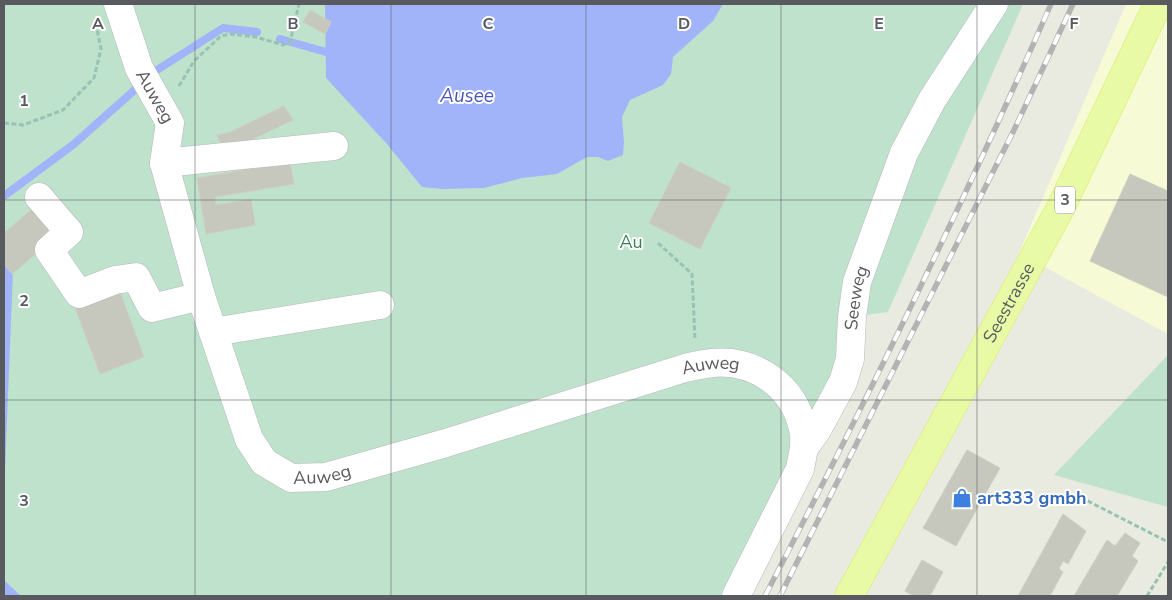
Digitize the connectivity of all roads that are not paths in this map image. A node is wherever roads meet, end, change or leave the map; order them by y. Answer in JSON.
{"nodes":[{"id":1,"x":118,"y":4,"type":"edge"},
{"id":2,"x":994,"y":4,"type":"edge"},
{"id":3,"x":1158,"y":4,"type":"edge"},
{"id":4,"x":334,"y":146,"type":"dead end"},
{"id":5,"x":164,"y":163,"type":"junction"},
{"id":6,"x":39,"y":197,"type":"dead end"},
{"id":7,"x":201,"y":296,"type":"junction"},
{"id":8,"x":380,"y":305,"type":"dead end"},
{"id":9,"x":213,"y":332,"type":"junction"},
{"id":10,"x":804,"y":448,"type":"junction"},
{"id":11,"x":736,"y":596,"type":"edge"},
{"id":12,"x":849,"y":596,"type":"edge"}],
"edges":[{"from":1,"to":5,"type":"street","name":"Auweg"},
{"from":2,"to":10,"type":"street","name":"Seeweg"},
{"from":3,"to":12,"type":"main road","name":"Seestrasse","number":"3"},
{"from":4,"to":5,"type":"street"},
{"from":5,"to":7,"type":"street","name":"Auweg"},
{"from":6,"to":7,"type":"street"},
{"from":7,"to":9,"type":"street","name":"Auweg"},
{"from":8,"to":9,"type":"street"},
{"from":9,"to":10,"type":"street","name":"Auweg"},
{"from":10,"to":11,"type":"street","name":"Seeweg"}]}
